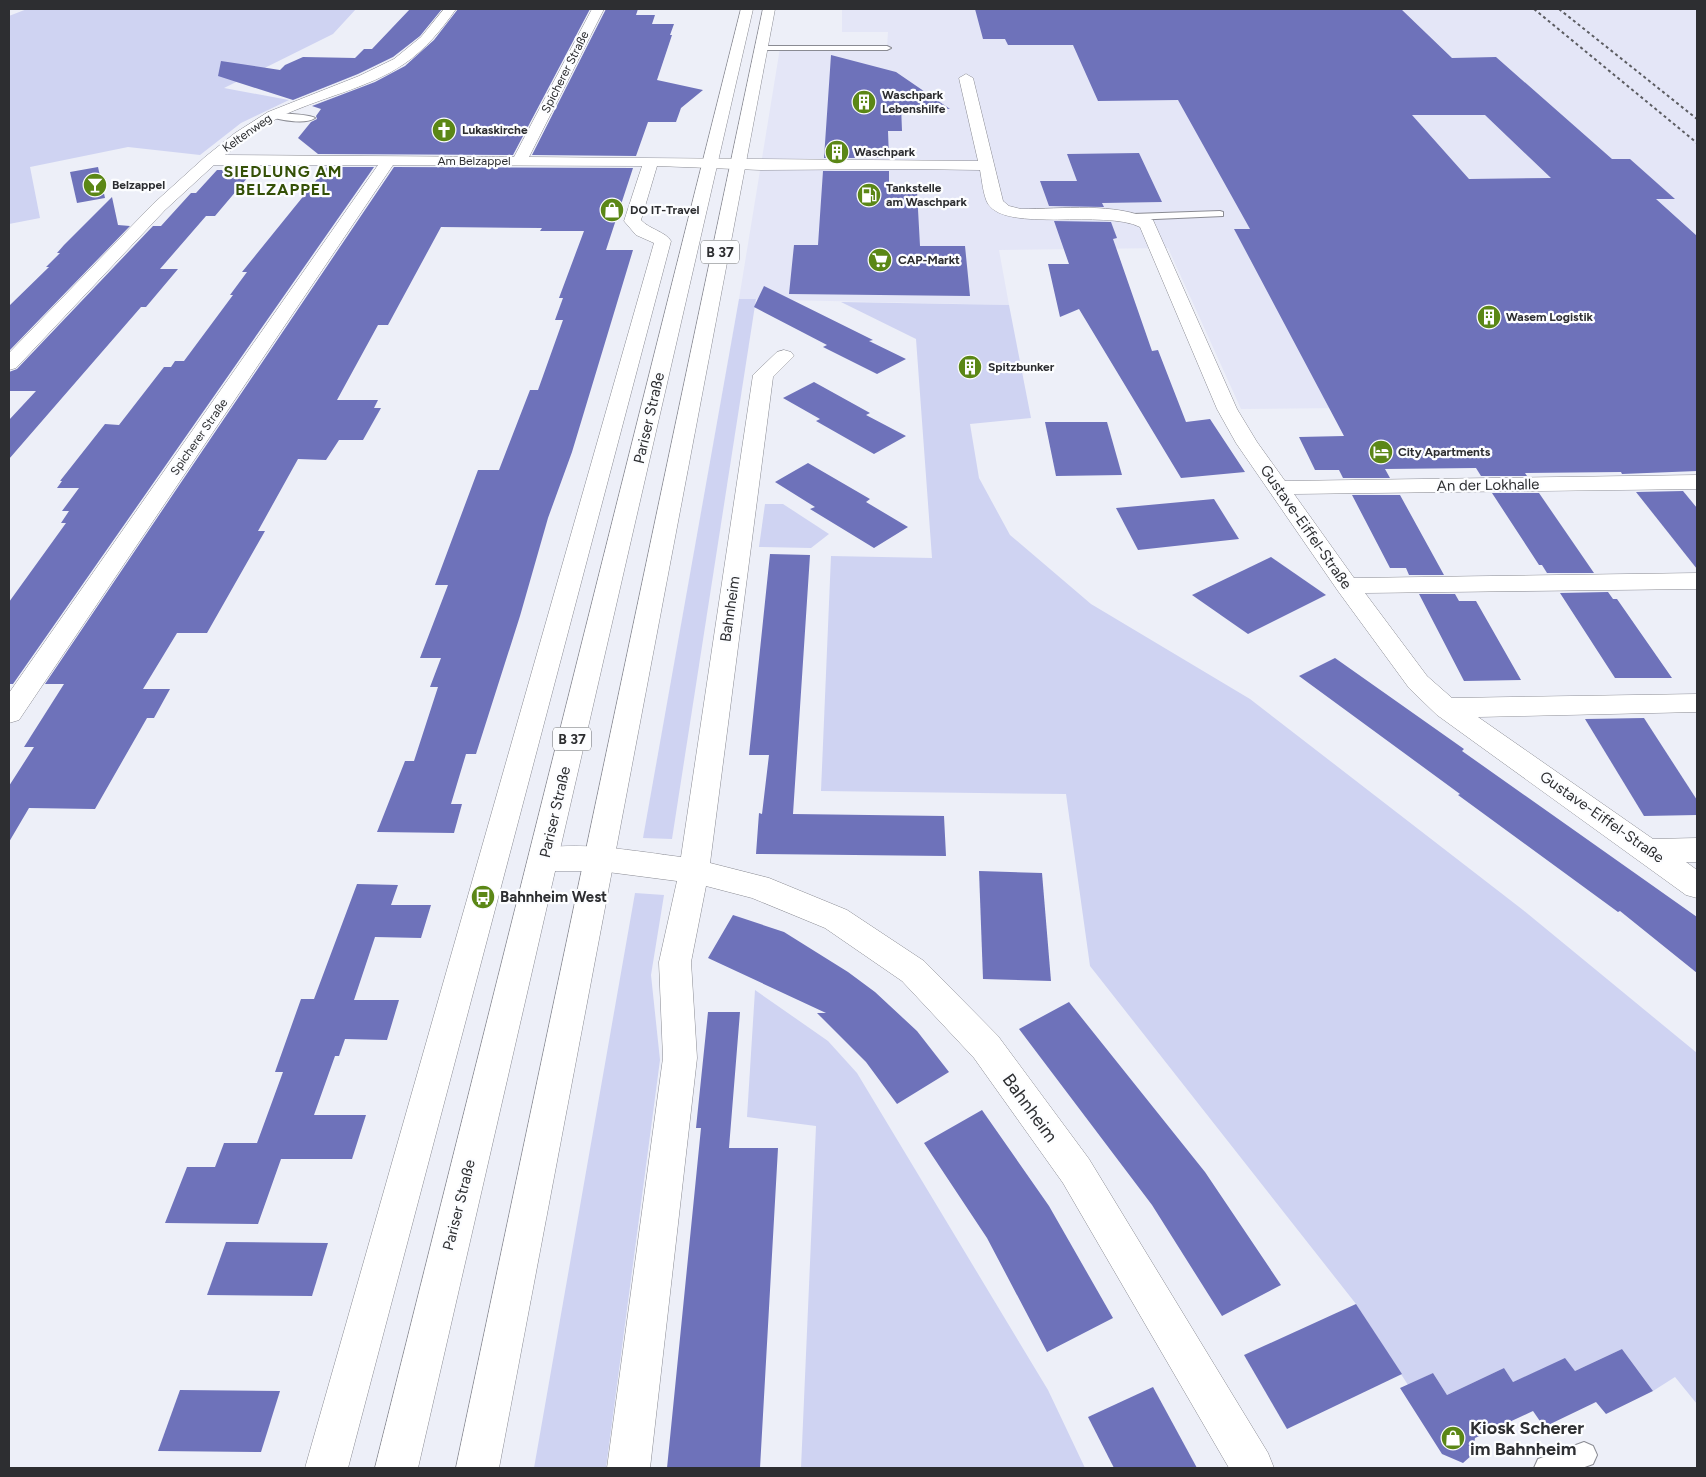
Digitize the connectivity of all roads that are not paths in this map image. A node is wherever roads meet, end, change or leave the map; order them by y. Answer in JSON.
{"nodes":[{"id":1,"x":450,"y":9,"type":"edge"},
{"id":2,"x":598,"y":9,"type":"edge"},
{"id":3,"x":747,"y":9,"type":"edge"},
{"id":4,"x":769,"y":9,"type":"edge"},
{"id":5,"x":761,"y":48,"type":"junction"},
{"id":6,"x":887,"y":48,"type":"dead end"},
{"id":7,"x":966,"y":78,"type":"dead end"},
{"id":8,"x":272,"y":115,"type":"junction"},
{"id":9,"x":311,"y":118,"type":"dead end"},
{"id":10,"x":210,"y":160,"type":"junction"},
{"id":11,"x":519,"y":161,"type":"junction"},
{"id":12,"x":388,"y":162,"type":"junction"},
{"id":13,"x":651,"y":162,"type":"junction"},
{"id":14,"x":710,"y":162,"type":"junction"},
{"id":15,"x":738,"y":164,"type":"junction"},
{"id":16,"x":986,"y":166,"type":"junction"},
{"id":17,"x":1220,"y":214,"type":"dead end"},
{"id":18,"x":1133,"y":217,"type":"junction"},
{"id":19,"x":784,"y":356,"type":"dead end"},
{"id":20,"x":9,"y":364,"type":"edge"},
{"id":21,"x":1697,"y":482,"type":"edge"},
{"id":22,"x":1280,"y":488,"type":"junction"},
{"id":23,"x":1697,"y":581,"type":"edge"},
{"id":24,"x":1347,"y":586,"type":"junction"},
{"id":25,"x":1697,"y":703,"type":"edge"},
{"id":26,"x":1446,"y":708,"type":"junction"},
{"id":27,"x":9,"y":713,"type":"edge"},
{"id":28,"x":1697,"y":850,"type":"edge"},
{"id":29,"x":1650,"y":851,"type":"junction"},
{"id":30,"x":544,"y":859,"type":"junction"},
{"id":31,"x":600,"y":859,"type":"junction"},
{"id":32,"x":694,"y":871,"type":"junction"},
{"id":33,"x":1697,"y":886,"type":"edge"},
{"id":34,"x":1584,"y":1455,"type":"dead end"},
{"id":35,"x":326,"y":1468,"type":"edge"},
{"id":36,"x":396,"y":1468,"type":"edge"},
{"id":37,"x":477,"y":1468,"type":"edge"},
{"id":38,"x":628,"y":1468,"type":"edge"},
{"id":39,"x":1253,"y":1468,"type":"edge"},
{"id":40,"x":1547,"y":1468,"type":"edge"}],
"edges":[{"from":1,"to":8,"type":"street","name":"Keltenweg"},
{"from":2,"to":11,"type":"street","name":"Spicherer Straße"},
{"from":3,"to":14,"type":"street","name":"Pariser Straße","number":"B 37"},
{"from":4,"to":5,"type":"street","number":"B 37"},
{"from":5,"to":6,"type":"lane"},
{"from":5,"to":15,"type":"street","number":"B 37"},
{"from":7,"to":16,"type":"street"},
{"from":8,"to":9,"type":"lane"},
{"from":8,"to":10,"type":"street","name":"Keltenweg"},
{"from":10,"to":12,"type":"street","name":"Am Belzappel"},
{"from":10,"to":20,"type":"street","name":"Keltenweg"},
{"from":11,"to":12,"type":"street","name":"Am Belzappel"},
{"from":11,"to":13,"type":"street","name":"Am Belzappel"},
{"from":12,"to":27,"type":"street","name":"Spicherer Straße"},
{"from":13,"to":14,"type":"street","name":"Am Belzappel"},
{"from":13,"to":35,"type":"street","name":"Pariser Straße"},
{"from":14,"to":15,"type":"street","name":"Am Belzappel"},
{"from":14,"to":30,"type":"street","name":"Pariser Straße","number":"B 37"},
{"from":15,"to":16,"type":"street"},
{"from":15,"to":31,"type":"street","number":"B 37"},
{"from":16,"to":18,"type":"street"},
{"from":17,"to":18,"type":"lane"},
{"from":18,"to":22,"type":"street","name":"Gustave-Eiffel-Straße"},
{"from":19,"to":32,"type":"street","name":"Bahnheim"},
{"from":21,"to":22,"type":"street","name":"An der Lokhalle"},
{"from":22,"to":24,"type":"street","name":"Gustave-Eiffel-Straße"},
{"from":23,"to":24,"type":"street"},
{"from":24,"to":26,"type":"street","name":"Gustave-Eiffel-Straße"},
{"from":25,"to":26,"type":"street"},
{"from":26,"to":29,"type":"street","name":"Gustave-Eiffel-Straße"},
{"from":28,"to":29,"type":"street"},
{"from":29,"to":33,"type":"street","name":"Gustave-Eiffel-Straße"},
{"from":30,"to":31,"type":"street","name":"Bahnheim"},
{"from":30,"to":36,"type":"street","name":"Pariser Straße","number":"B 37"},
{"from":31,"to":32,"type":"street","name":"Bahnheim"},
{"from":31,"to":37,"type":"street","number":"B 37"},
{"from":32,"to":38,"type":"street"},
{"from":32,"to":39,"type":"street","name":"Bahnheim"},
{"from":34,"to":40,"type":"lane"}]}
